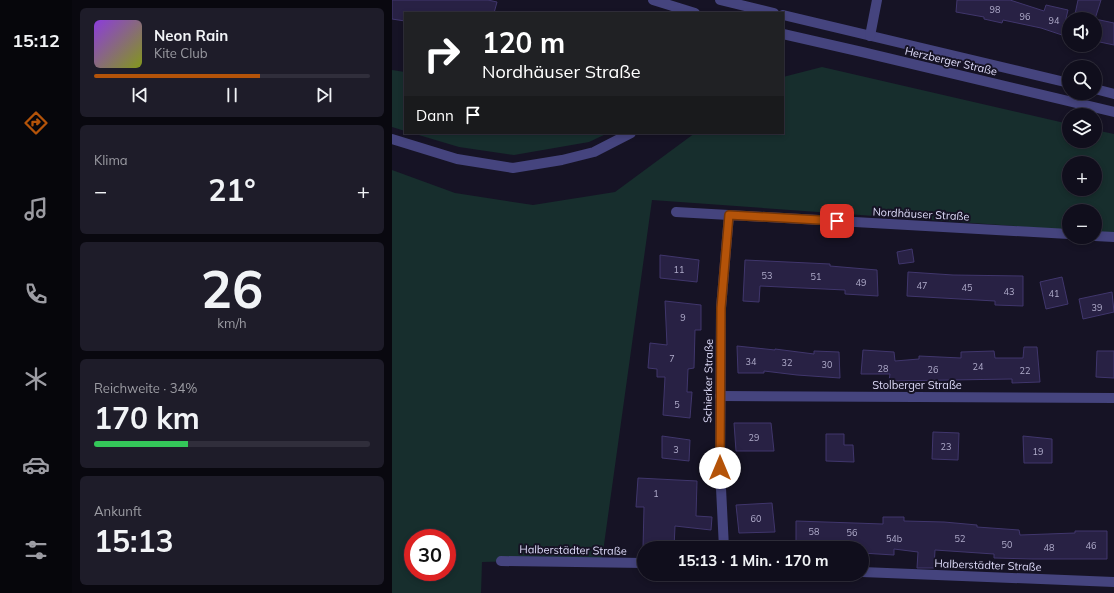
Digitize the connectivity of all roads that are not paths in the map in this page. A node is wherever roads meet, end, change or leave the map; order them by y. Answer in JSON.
{"nodes":[{"id":1,"x":653,"y":0,"type":"edge"},
{"id":2,"x":720,"y":0,"type":"edge"},
{"id":3,"x":877,"y":0,"type":"edge"},
{"id":4,"x":692,"y":12,"type":"edge"},
{"id":5,"x":770,"y":12,"type":"edge"},
{"id":6,"x":784,"y":15,"type":"edge"},
{"id":7,"x":784,"y":34,"type":"edge"},
{"id":8,"x":870,"y":36,"type":"junction"},
{"id":9,"x":1062,"y":81,"type":"edge"},
{"id":10,"x":1102,"y":91,"type":"edge"},
{"id":11,"x":1114,"y":94,"type":"edge"},
{"id":12,"x":1114,"y":112,"type":"edge"},
{"id":13,"x":629,"y":134,"type":"edge"},
{"id":14,"x":392,"y":139,"type":"edge"},
{"id":15,"x":676,"y":212,"type":"dead end"},
{"id":16,"x":729,"y":215,"type":"junction"},
{"id":17,"x":1062,"y":234,"type":"edge"},
{"id":18,"x":1102,"y":236,"type":"edge"},
{"id":19,"x":1114,"y":237,"type":"edge"},
{"id":20,"x":720,"y":396,"type":"junction"},
{"id":21,"x":1114,"y":398,"type":"edge"},
{"id":22,"x":724,"y":541,"type":"edge"},
{"id":23,"x":502,"y":562,"type":"dead end"},
{"id":24,"x":637,"y":563,"type":"edge"},
{"id":25,"x":869,"y":572,"type":"edge"},
{"id":26,"x":1114,"y":582,"type":"edge"}],
"edges":[{"from":1,"to":4,"type":"street"},
{"from":2,"to":5,"type":"street"},
{"from":3,"to":8,"type":"street"},
{"from":6,"to":8,"type":"street","name":"Herzberger Straße"},
{"from":7,"to":12,"type":"street","name":"Herzberger Straße"},
{"from":8,"to":9,"type":"street","name":"Herzberger Straße"},
{"from":10,"to":11,"type":"street"},
{"from":13,"to":14,"type":"street"},
{"from":15,"to":16,"type":"street","name":"Nordhäuser Straße"},
{"from":16,"to":17,"type":"street","name":"Nordhäuser Straße"},
{"from":16,"to":20,"type":"street","name":"Schierker Straße"},
{"from":18,"to":19,"type":"street"},
{"from":20,"to":21,"type":"street","name":"Stolberger Straße"},
{"from":20,"to":22,"type":"street","name":"Schierker Straße"},
{"from":23,"to":24,"type":"street","name":"Halberstädter Straße"},
{"from":25,"to":26,"type":"street","name":"Halberstädter Straße"}]}
